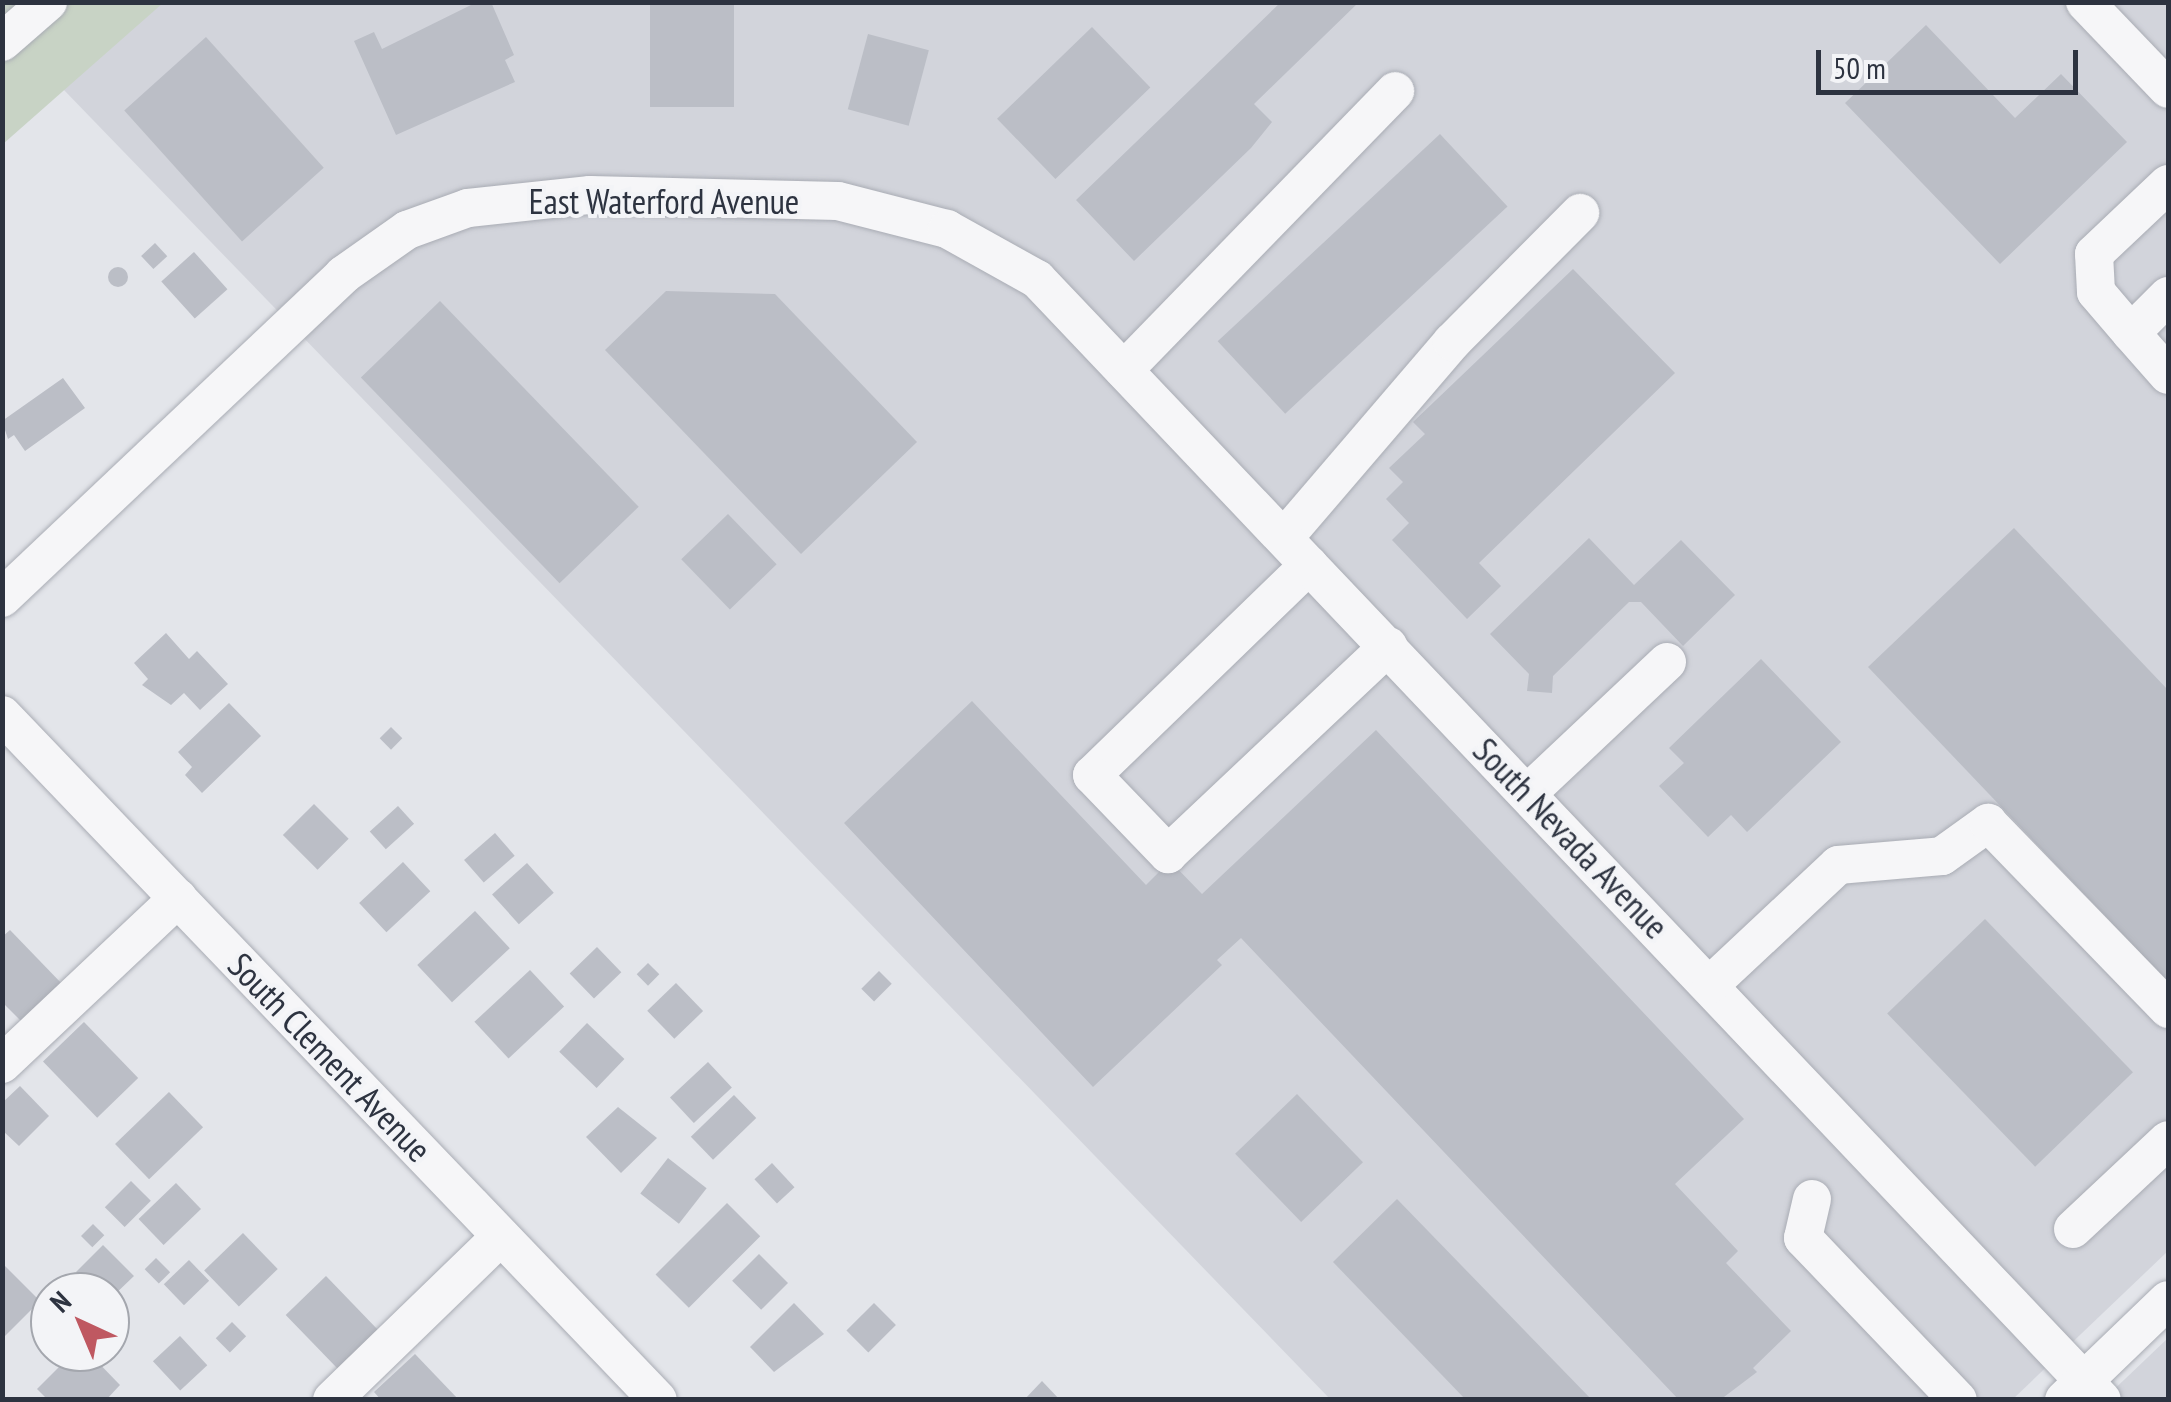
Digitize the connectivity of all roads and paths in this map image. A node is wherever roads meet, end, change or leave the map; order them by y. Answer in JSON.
{"nodes":[{"id":1,"x":48,"y":2,"type":"edge"},
{"id":2,"x":2084,"y":2,"type":"edge"},
{"id":3,"x":2,"y":42,"type":"edge"},
{"id":4,"x":2168,"y":89,"type":"edge"},
{"id":5,"x":1396,"y":91,"type":"dead end"},
{"id":6,"x":2168,"y":184,"type":"edge"},
{"id":7,"x":1580,"y":213,"type":"dead end"},
{"id":8,"x":1037,"y":279,"type":"joint"},
{"id":9,"x":2168,"y":296,"type":"edge"},
{"id":10,"x":2131,"y":333,"type":"junction"},
{"id":11,"x":1124,"y":370,"type":"junction"},
{"id":12,"x":2168,"y":375,"type":"edge"},
{"id":13,"x":1297,"y":551,"type":"junction"},
{"id":14,"x":2,"y":598,"type":"edge"},
{"id":15,"x":1389,"y":646,"type":"junction"},
{"id":16,"x":1667,"y":662,"type":"dead end"},
{"id":17,"x":2,"y":715,"type":"edge"},
{"id":18,"x":1528,"y":792,"type":"junction"},
{"id":19,"x":178,"y":898,"type":"junction"},
{"id":20,"x":1711,"y":984,"type":"junction"},
{"id":21,"x":2168,"y":1009,"type":"edge"},
{"id":22,"x":2,"y":1064,"type":"edge"},
{"id":23,"x":2168,"y":1140,"type":"edge"},
{"id":24,"x":1812,"y":1198,"type":"dead end"},
{"id":25,"x":2073,"y":1229,"type":"dead end"},
{"id":26,"x":501,"y":1236,"type":"junction"},
{"id":27,"x":2168,"y":1300,"type":"edge"},
{"id":28,"x":2083,"y":1393,"type":"edge"},
{"id":29,"x":332,"y":1400,"type":"edge"},
{"id":30,"x":658,"y":1400,"type":"edge"},
{"id":31,"x":1958,"y":1400,"type":"edge"}],
"edges":[{"from":1,"to":3,"type":"street"},
{"from":2,"to":4,"type":"street"},
{"from":5,"to":11,"type":"street"},
{"from":6,"to":10,"type":"street"},
{"from":7,"to":13,"type":"street"},
{"from":8,"to":11,"type":"street","name":"South Nevada Avenue"},
{"from":8,"to":14,"type":"street","name":"East Waterford Avenue"},
{"from":9,"to":10,"type":"street"},
{"from":10,"to":12,"type":"street"},
{"from":11,"to":13,"type":"street","name":"South Nevada Avenue"},
{"from":13,"to":15,"type":"street","name":"South Nevada Avenue"},
{"from":13,"to":15,"type":"street"},
{"from":15,"to":18,"type":"street","name":"South Nevada Avenue"},
{"from":16,"to":18,"type":"street"},
{"from":17,"to":19,"type":"street","name":"South Clement Avenue"},
{"from":18,"to":20,"type":"street","name":"South Nevada Avenue"},
{"from":19,"to":22,"type":"street"},
{"from":19,"to":26,"type":"street","name":"South Clement Avenue"},
{"from":20,"to":21,"type":"street"},
{"from":20,"to":28,"type":"street","name":"South Nevada Avenue"},
{"from":23,"to":25,"type":"street"},
{"from":24,"to":31,"type":"street"},
{"from":26,"to":29,"type":"street"},
{"from":26,"to":30,"type":"street","name":"South Clement Avenue"},
{"from":27,"to":28,"type":"street"}]}
